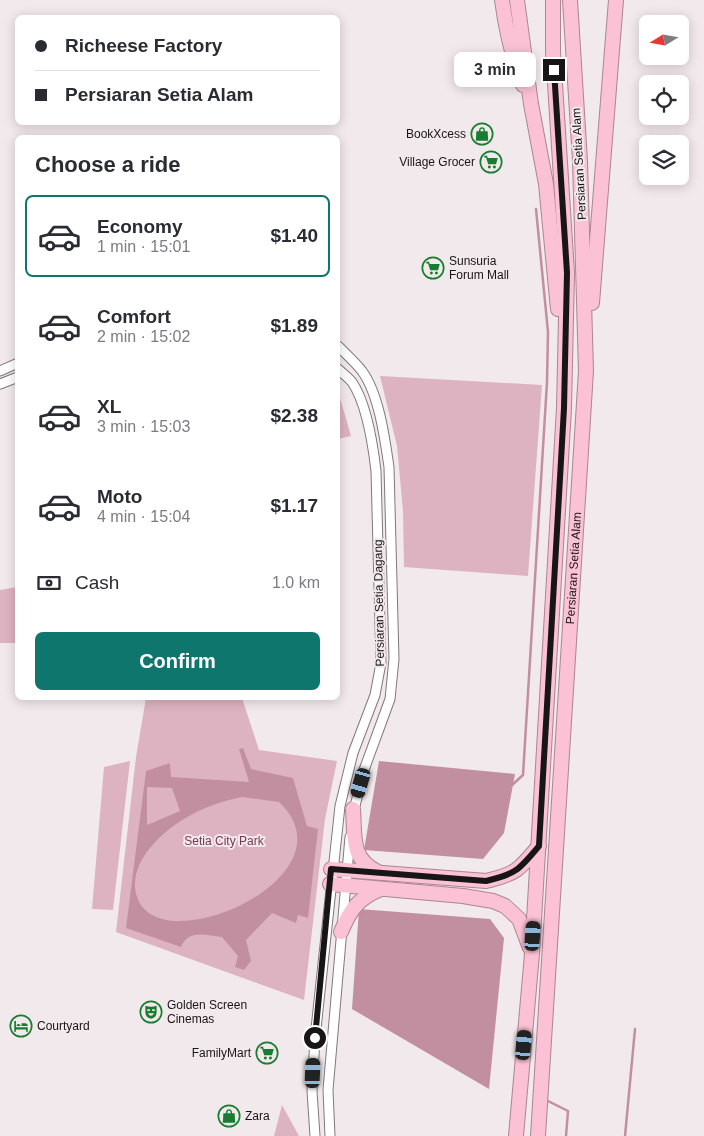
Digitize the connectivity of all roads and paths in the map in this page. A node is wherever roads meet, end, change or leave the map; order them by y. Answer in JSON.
{"nodes":[{"id":1,"x":502,"y":0,"type":"edge"},
{"id":2,"x":553,"y":0,"type":"edge"},
{"id":3,"x":570,"y":0,"type":"edge"},
{"id":4,"x":616,"y":0,"type":"edge"},
{"id":5,"x":517,"y":2,"type":"edge"},
{"id":6,"x":531,"y":104,"type":"junction"},
{"id":7,"x":340,"y":348,"type":"edge"},
{"id":8,"x":15,"y":364,"type":"edge"},
{"id":9,"x":0,"y":371,"type":"edge"},
{"id":10,"x":340,"y":371,"type":"edge"},
{"id":11,"x":586,"y":371,"type":"junction"},
{"id":12,"x":15,"y":378,"type":"edge"},
{"id":13,"x":0,"y":384,"type":"edge"},
{"id":14,"x":564,"y":408,"type":"junction"},
{"id":15,"x":353,"y":809,"type":"junction"},
{"id":16,"x":539,"y":846,"type":"junction"},
{"id":17,"x":331,"y":869,"type":"junction"},
{"id":18,"x":347,"y":870,"type":"junction"},
{"id":19,"x":381,"y":873,"type":"junction"},
{"id":20,"x":330,"y":884,"type":"junction"},
{"id":21,"x":346,"y":885,"type":"junction"},
{"id":22,"x":384,"y":888,"type":"junction"},
{"id":23,"x":341,"y":932,"type":"junction"},
{"id":24,"x":532,"y":954,"type":"junction"},
{"id":25,"x":315,"y":1136,"type":"edge"},
{"id":26,"x":330,"y":1136,"type":"edge"},
{"id":27,"x":510,"y":1136,"type":"edge"},
{"id":28,"x":516,"y":1136,"type":"edge"},
{"id":29,"x":538,"y":1136,"type":"edge"}],
"edges":[{"from":1,"to":6,"type":"highway"},
{"from":2,"to":14,"type":"highway","name":"Persiaran Setia Alam"},
{"from":3,"to":11,"type":"highway","name":"Persiaran Setia Alam"},
{"from":4,"to":11,"type":"highway"},
{"from":5,"to":6,"type":"highway"},
{"from":6,"to":14,"type":"highway"},
{"from":7,"to":15,"type":"street","name":"Persiaran Setia Dagang"},
{"from":8,"to":9,"type":"street"},
{"from":10,"to":17,"type":"street","name":"Persiaran Setia Dagang"},
{"from":11,"to":29,"type":"highway","name":"Persiaran Setia Alam"},
{"from":12,"to":13,"type":"street"},
{"from":14,"to":16,"type":"highway","name":"Persiaran Setia Alam"},
{"from":15,"to":18,"type":"street","name":"Persiaran Setia Dagang"},
{"from":15,"to":19,"type":"highway"},
{"from":16,"to":19,"type":"highway"},
{"from":16,"to":24,"type":"highway","name":"Persiaran Setia Alam"},
{"from":17,"to":18,"type":"highway"},
{"from":17,"to":20,"type":"street","name":"Persiaran Setia Dagang"},
{"from":18,"to":19,"type":"highway"},
{"from":18,"to":21,"type":"street","name":"Persiaran Setia Dagang"},
{"from":20,"to":21,"type":"highway"},
{"from":20,"to":25,"type":"street","name":"Persiaran Setia Dagang"},
{"from":21,"to":22,"type":"highway"},
{"from":21,"to":23,"type":"street","name":"Persiaran Setia Dagang"},
{"from":22,"to":23,"type":"highway"},
{"from":22,"to":24,"type":"highway"},
{"from":23,"to":26,"type":"street","name":"Persiaran Setia Dagang"},
{"from":24,"to":27,"type":"highway"},
{"from":24,"to":28,"type":"highway","name":"Persiaran Setia Alam"}]}
